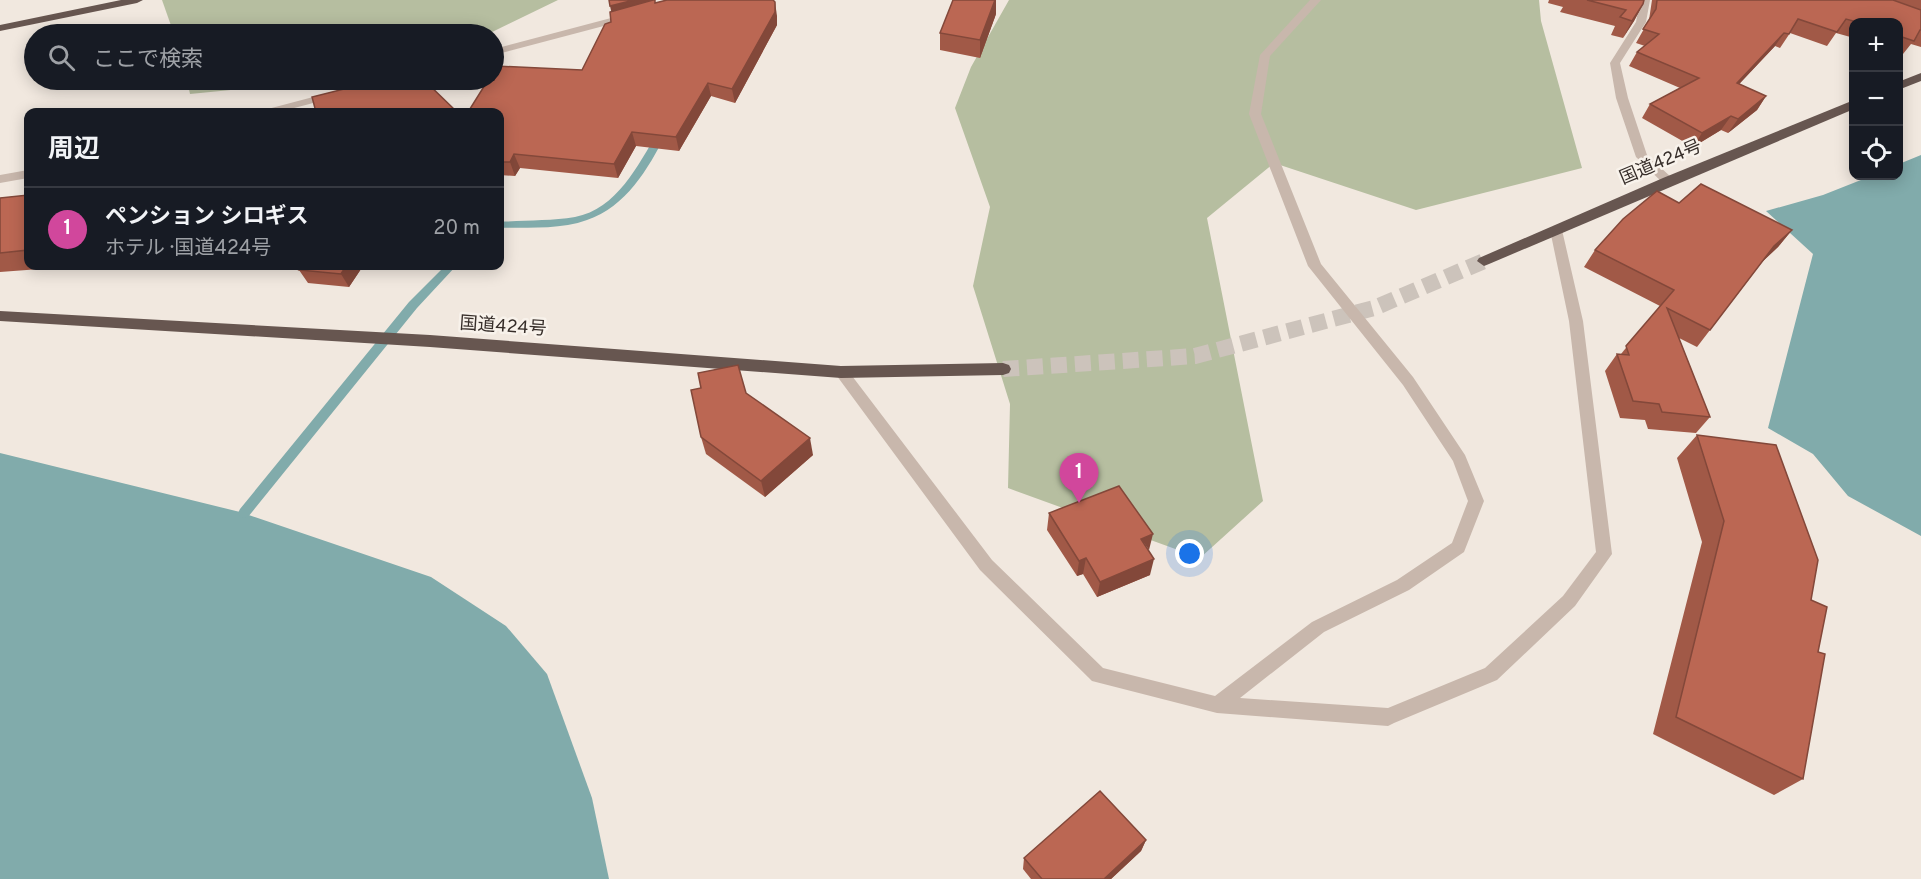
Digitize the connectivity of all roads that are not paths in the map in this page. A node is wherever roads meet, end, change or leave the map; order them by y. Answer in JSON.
{"nodes":[{"id":1,"x":137,"y":0,"type":"edge"},
{"id":2,"x":1316,"y":0,"type":"edge"},
{"id":3,"x":1645,"y":0,"type":"edge"},
{"id":4,"x":636,"y":15,"type":"edge"},
{"id":5,"x":0,"y":28,"type":"edge"},
{"id":6,"x":504,"y":49,"type":"edge"},
{"id":7,"x":1921,"y":77,"type":"edge"},
{"id":8,"x":1903,"y":84,"type":"edge"},
{"id":9,"x":342,"y":93,"type":"edge"},
{"id":10,"x":1849,"y":106,"type":"edge"},
{"id":11,"x":284,"y":108,"type":"edge"},
{"id":12,"x":24,"y":175,"type":"edge"},
{"id":13,"x":0,"y":179,"type":"edge"},
{"id":14,"x":1668,"y":181,"type":"junction"},
{"id":15,"x":1556,"y":230,"type":"junction"},
{"id":16,"x":1484,"y":261,"type":"tunnel mouth"},
{"id":17,"x":0,"y":316,"type":"edge"},
{"id":18,"x":1003,"y":369,"type":"tunnel mouth"},
{"id":19,"x":841,"y":372,"type":"junction"},
{"id":20,"x":1217,"y":705,"type":"junction"}],
"edges":[{"from":1,"to":5,"type":"highway"},
{"from":2,"to":20,"type":"street"},
{"from":3,"to":14,"type":"street"},
{"from":4,"to":6,"type":"street"},
{"from":7,"to":8,"type":"highway"},
{"from":9,"to":11,"type":"street"},
{"from":10,"to":14,"type":"highway","name":"国道424号"},
{"from":12,"to":13,"type":"street"},
{"from":14,"to":15,"type":"highway","name":"国道424号"},
{"from":15,"to":16,"type":"highway","name":"国道424号"},
{"from":15,"to":20,"type":"street"},
{"from":17,"to":19,"type":"highway","name":"国道424号"},
{"from":18,"to":19,"type":"highway","name":"国道424号"},
{"from":19,"to":20,"type":"street"}]}
